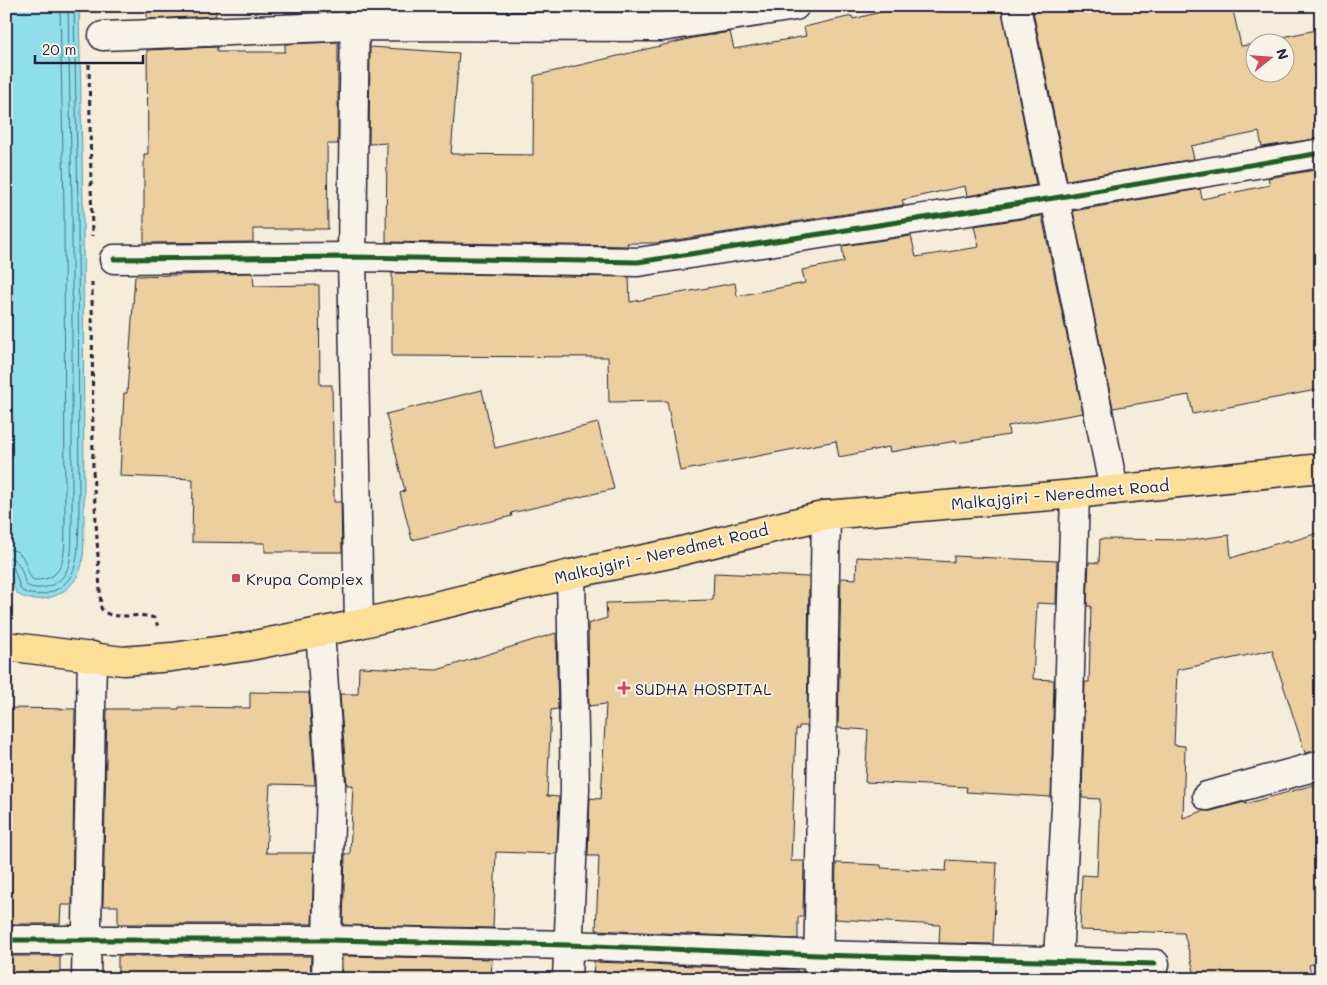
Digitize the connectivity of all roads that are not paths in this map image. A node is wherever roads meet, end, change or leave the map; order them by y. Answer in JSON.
{"nodes":[{"id":1,"x":708,"y":6,"type":"edge"},
{"id":2,"x":795,"y":6,"type":"edge"},
{"id":3,"x":1016,"y":6,"type":"edge"},
{"id":4,"x":355,"y":16,"type":"edge"},
{"id":5,"x":662,"y":27,"type":"junction"},
{"id":6,"x":96,"y":46,"type":"road end"},
{"id":7,"x":1321,"y":153,"type":"edge"},
{"id":8,"x":1054,"y":198,"type":"junction"},
{"id":9,"x":352,"y":257,"type":"junction"},
{"id":10,"x":103,"y":266,"type":"road end"},
{"id":11,"x":1321,"y":468,"type":"edge"},
{"id":12,"x":1114,"y":490,"type":"junction"},
{"id":13,"x":1075,"y":494,"type":"junction"},
{"id":14,"x":826,"y":515,"type":"junction"},
{"id":15,"x":571,"y":574,"type":"junction"},
{"id":16,"x":359,"y":624,"type":"junction"},
{"id":17,"x":320,"y":632,"type":"junction"},
{"id":18,"x":6,"y":646,"type":"edge"},
{"id":19,"x":92,"y":656,"type":"junction"},
{"id":20,"x":1321,"y":765,"type":"edge"},
{"id":21,"x":1207,"y":796,"type":"dead end"},
{"id":22,"x":6,"y":940,"type":"edge"},
{"id":23,"x":88,"y":940,"type":"junction"},
{"id":24,"x":327,"y":940,"type":"junction"},
{"id":25,"x":569,"y":945,"type":"junction"},
{"id":26,"x":1155,"y":964,"type":"dead end"},
{"id":27,"x":818,"y":967,"type":"edge"},
{"id":28,"x":1058,"y":971,"type":"edge"},
{"id":29,"x":86,"y":979,"type":"edge"},
{"id":30,"x":326,"y":979,"type":"edge"},
{"id":31,"x":567,"y":979,"type":"edge"}],
"edges":[{"from":1,"to":5,"type":"street"},
{"from":2,"to":5,"type":"street"},
{"from":3,"to":8,"type":"street"},
{"from":4,"to":5,"type":"street"},
{"from":4,"to":6,"type":"street"},
{"from":4,"to":9,"type":"street"},
{"from":7,"to":8,"type":"street"},
{"from":8,"to":9,"type":"street"},
{"from":8,"to":12,"type":"street"},
{"from":9,"to":10,"type":"street"},
{"from":9,"to":16,"type":"street"},
{"from":11,"to":12,"type":"main road","name":"Malkajgiri - Neredmet Road"},
{"from":12,"to":13,"type":"main road","name":"Malkajgiri - Neredmet Road"},
{"from":13,"to":14,"type":"main road","name":"Malkajgiri - Neredmet Road"},
{"from":13,"to":28,"type":"street"},
{"from":14,"to":15,"type":"main road","name":"Malkajgiri - Neredmet Road"},
{"from":14,"to":27,"type":"street"},
{"from":15,"to":16,"type":"main road","name":"Malkajgiri - Neredmet Road"},
{"from":15,"to":25,"type":"street"},
{"from":16,"to":17,"type":"main road","name":"Malkajgiri - Neredmet Road"},
{"from":17,"to":19,"type":"main road","name":"Malkajgiri - Neredmet Road"},
{"from":17,"to":24,"type":"street"},
{"from":18,"to":19,"type":"main road","name":"Malkajgiri - Neredmet Road"},
{"from":19,"to":23,"type":"street"},
{"from":20,"to":21,"type":"street"},
{"from":22,"to":23,"type":"street"},
{"from":23,"to":24,"type":"street"},
{"from":23,"to":29,"type":"street"},
{"from":24,"to":25,"type":"street"},
{"from":24,"to":30,"type":"street"},
{"from":25,"to":27,"type":"street"},
{"from":25,"to":31,"type":"street"},
{"from":26,"to":28,"type":"street"},
{"from":27,"to":28,"type":"street"}]}
